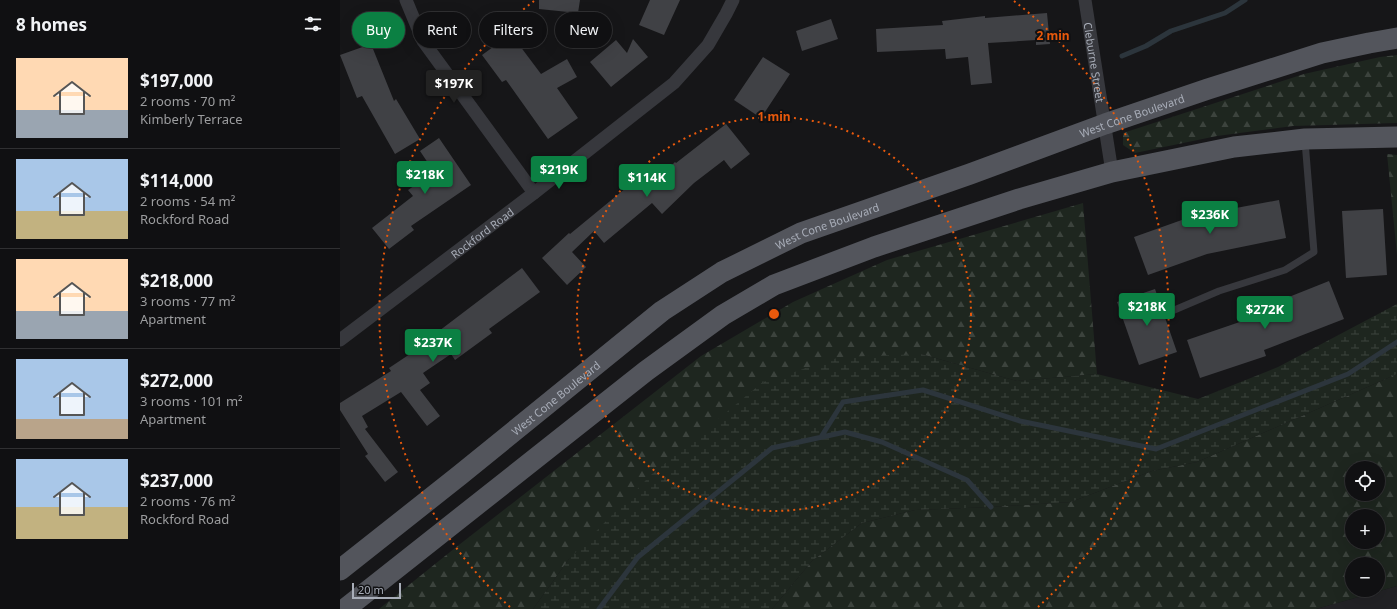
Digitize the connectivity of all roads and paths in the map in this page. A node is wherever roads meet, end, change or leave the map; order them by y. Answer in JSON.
{"nodes":[{"id":1,"x":406,"y":0,"type":"edge"},
{"id":2,"x":733,"y":0,"type":"edge"},
{"id":3,"x":1085,"y":0,"type":"edge"},
{"id":4,"x":1397,"y":38,"type":"edge"},
{"id":5,"x":1105,"y":124,"type":"junction"},
{"id":6,"x":1397,"y":137,"type":"edge"},
{"id":7,"x":1305,"y":139,"type":"junction"},
{"id":8,"x":1112,"y":172,"type":"junction"},
{"id":9,"x":534,"y":193,"type":"junction"},
{"id":10,"x":1172,"y":311,"type":"dead end"},
{"id":11,"x":340,"y":340,"type":"edge"},
{"id":12,"x":340,"y":570,"type":"edge"},
{"id":13,"x":345,"y":609,"type":"edge"}],
"edges":[{"from":1,"to":9,"type":"street"},
{"from":2,"to":9,"type":"street","name":"Rockford Road"},
{"from":3,"to":5,"type":"street","name":"Cleburne Street"},
{"from":4,"to":5,"type":"main road","name":"West Cone Boulevard"},
{"from":5,"to":8,"type":"street","name":"Cleburne Street"},
{"from":5,"to":12,"type":"main road","name":"West Cone Boulevard"},
{"from":6,"to":7,"type":"main road"},
{"from":7,"to":8,"type":"main road"},
{"from":7,"to":10,"type":"lane"},
{"from":8,"to":13,"type":"main road"},
{"from":9,"to":11,"type":"street","name":"Rockford Road"}]}
